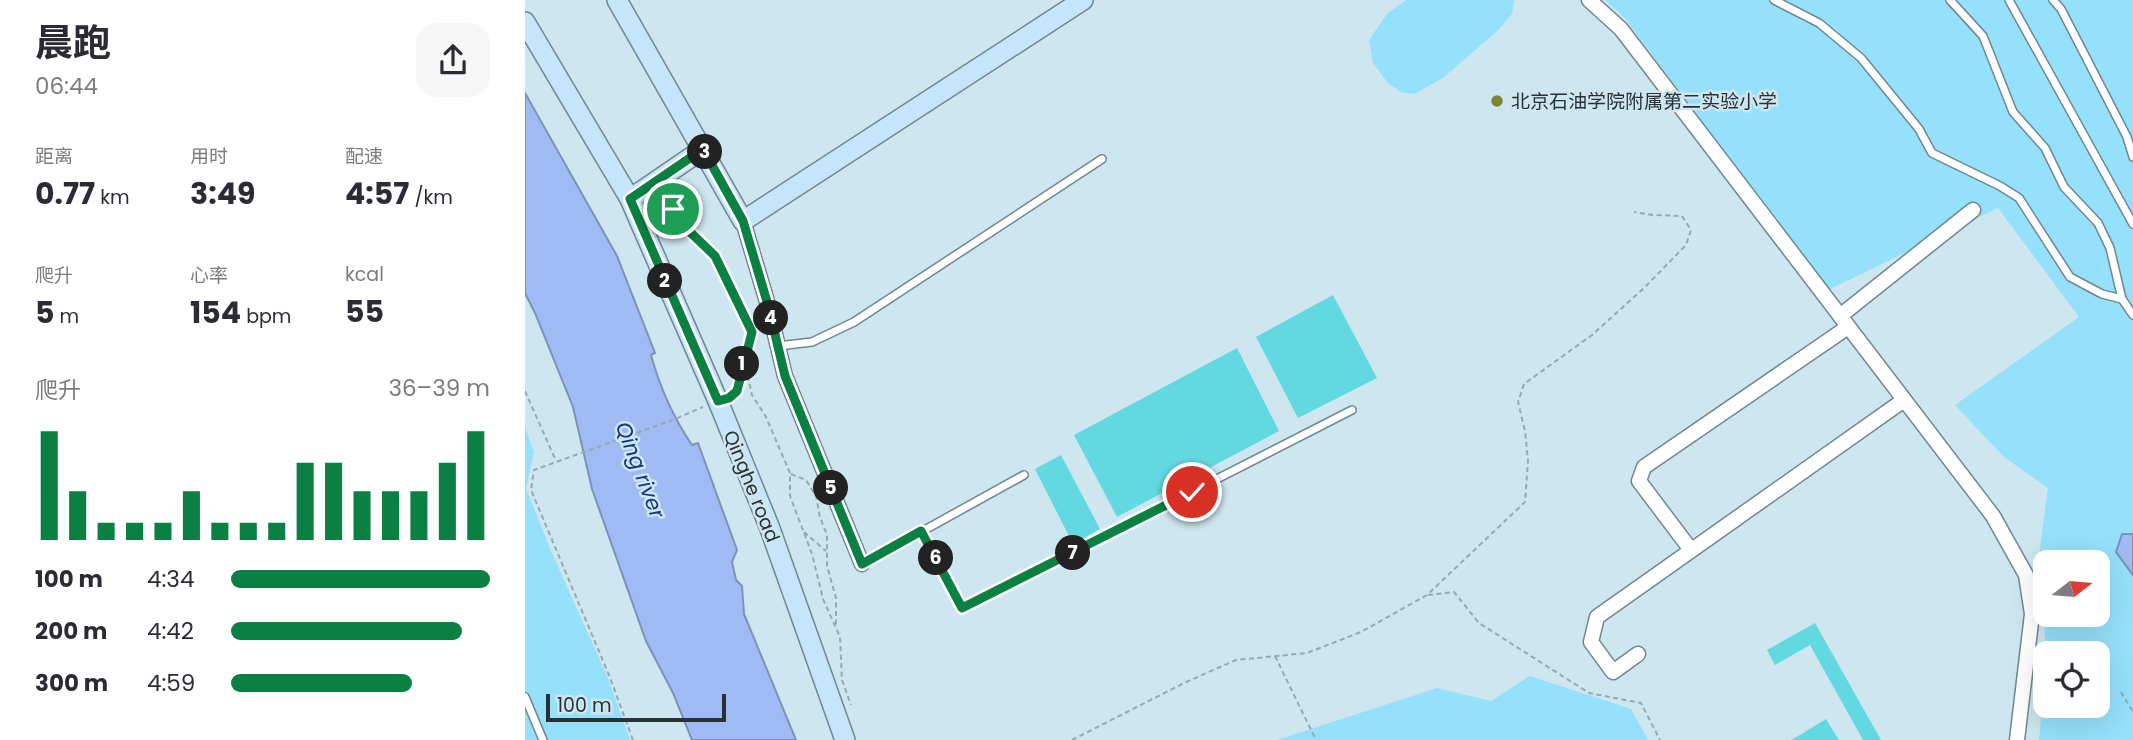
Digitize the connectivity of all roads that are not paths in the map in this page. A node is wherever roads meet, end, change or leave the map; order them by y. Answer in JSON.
{"nodes":[{"id":1,"x":617,"y":0,"type":"edge"},
{"id":2,"x":1083,"y":0,"type":"edge"},
{"id":3,"x":1589,"y":0,"type":"edge"},
{"id":4,"x":1773,"y":0,"type":"edge"},
{"id":5,"x":1950,"y":0,"type":"edge"},
{"id":6,"x":2009,"y":0,"type":"edge"},
{"id":7,"x":2053,"y":0,"type":"edge"},
{"id":8,"x":525,"y":22,"type":"edge"},
{"id":9,"x":703,"y":149,"type":"junction"},
{"id":10,"x":2133,"y":157,"type":"edge"},
{"id":11,"x":1101,"y":159,"type":"dead end"},
{"id":12,"x":630,"y":199,"type":"junction"},
{"id":13,"x":1973,"y":209,"type":"dead end"},
{"id":14,"x":743,"y":221,"type":"junction"},
{"id":15,"x":2133,"y":224,"type":"edge"},
{"id":16,"x":2122,"y":299,"type":"junction"},
{"id":17,"x":2133,"y":315,"type":"edge"},
{"id":18,"x":1844,"y":321,"type":"junction"},
{"id":19,"x":778,"y":346,"type":"junction"},
{"id":20,"x":1904,"y":400,"type":"junction"},
{"id":21,"x":1352,"y":410,"type":"dead end"},
{"id":22,"x":1024,"y":475,"type":"dead end"},
{"id":23,"x":921,"y":531,"type":"junction"},
{"id":24,"x":1691,"y":550,"type":"junction"},
{"id":25,"x":862,"y":564,"type":"joint"},
{"id":26,"x":1638,"y":654,"type":"dead end"},
{"id":27,"x":525,"y":697,"type":"edge"},
{"id":28,"x":543,"y":740,"type":"edge"},
{"id":29,"x":845,"y":740,"type":"edge"},
{"id":30,"x":2017,"y":740,"type":"edge"}],
"edges":[{"from":1,"to":9,"type":"street"},
{"from":2,"to":14,"type":"street"},
{"from":3,"to":18,"type":"street"},
{"from":4,"to":16,"type":"lane"},
{"from":5,"to":16,"type":"lane"},
{"from":6,"to":15,"type":"lane"},
{"from":7,"to":10,"type":"lane"},
{"from":8,"to":12,"type":"street","name":"Qinghe road"},
{"from":9,"to":12,"type":"street"},
{"from":9,"to":14,"type":"street"},
{"from":11,"to":19,"type":"lane"},
{"from":12,"to":29,"type":"street","name":"Qinghe road"},
{"from":13,"to":18,"type":"street"},
{"from":14,"to":19,"type":"street"},
{"from":16,"to":17,"type":"lane"},
{"from":18,"to":20,"type":"street"},
{"from":18,"to":24,"type":"street"},
{"from":19,"to":25,"type":"street"},
{"from":20,"to":24,"type":"street"},
{"from":20,"to":30,"type":"street"},
{"from":21,"to":23,"type":"lane"},
{"from":22,"to":23,"type":"lane"},
{"from":23,"to":25,"type":"lane"},
{"from":24,"to":26,"type":"street"},
{"from":27,"to":28,"type":"lane"}]}
